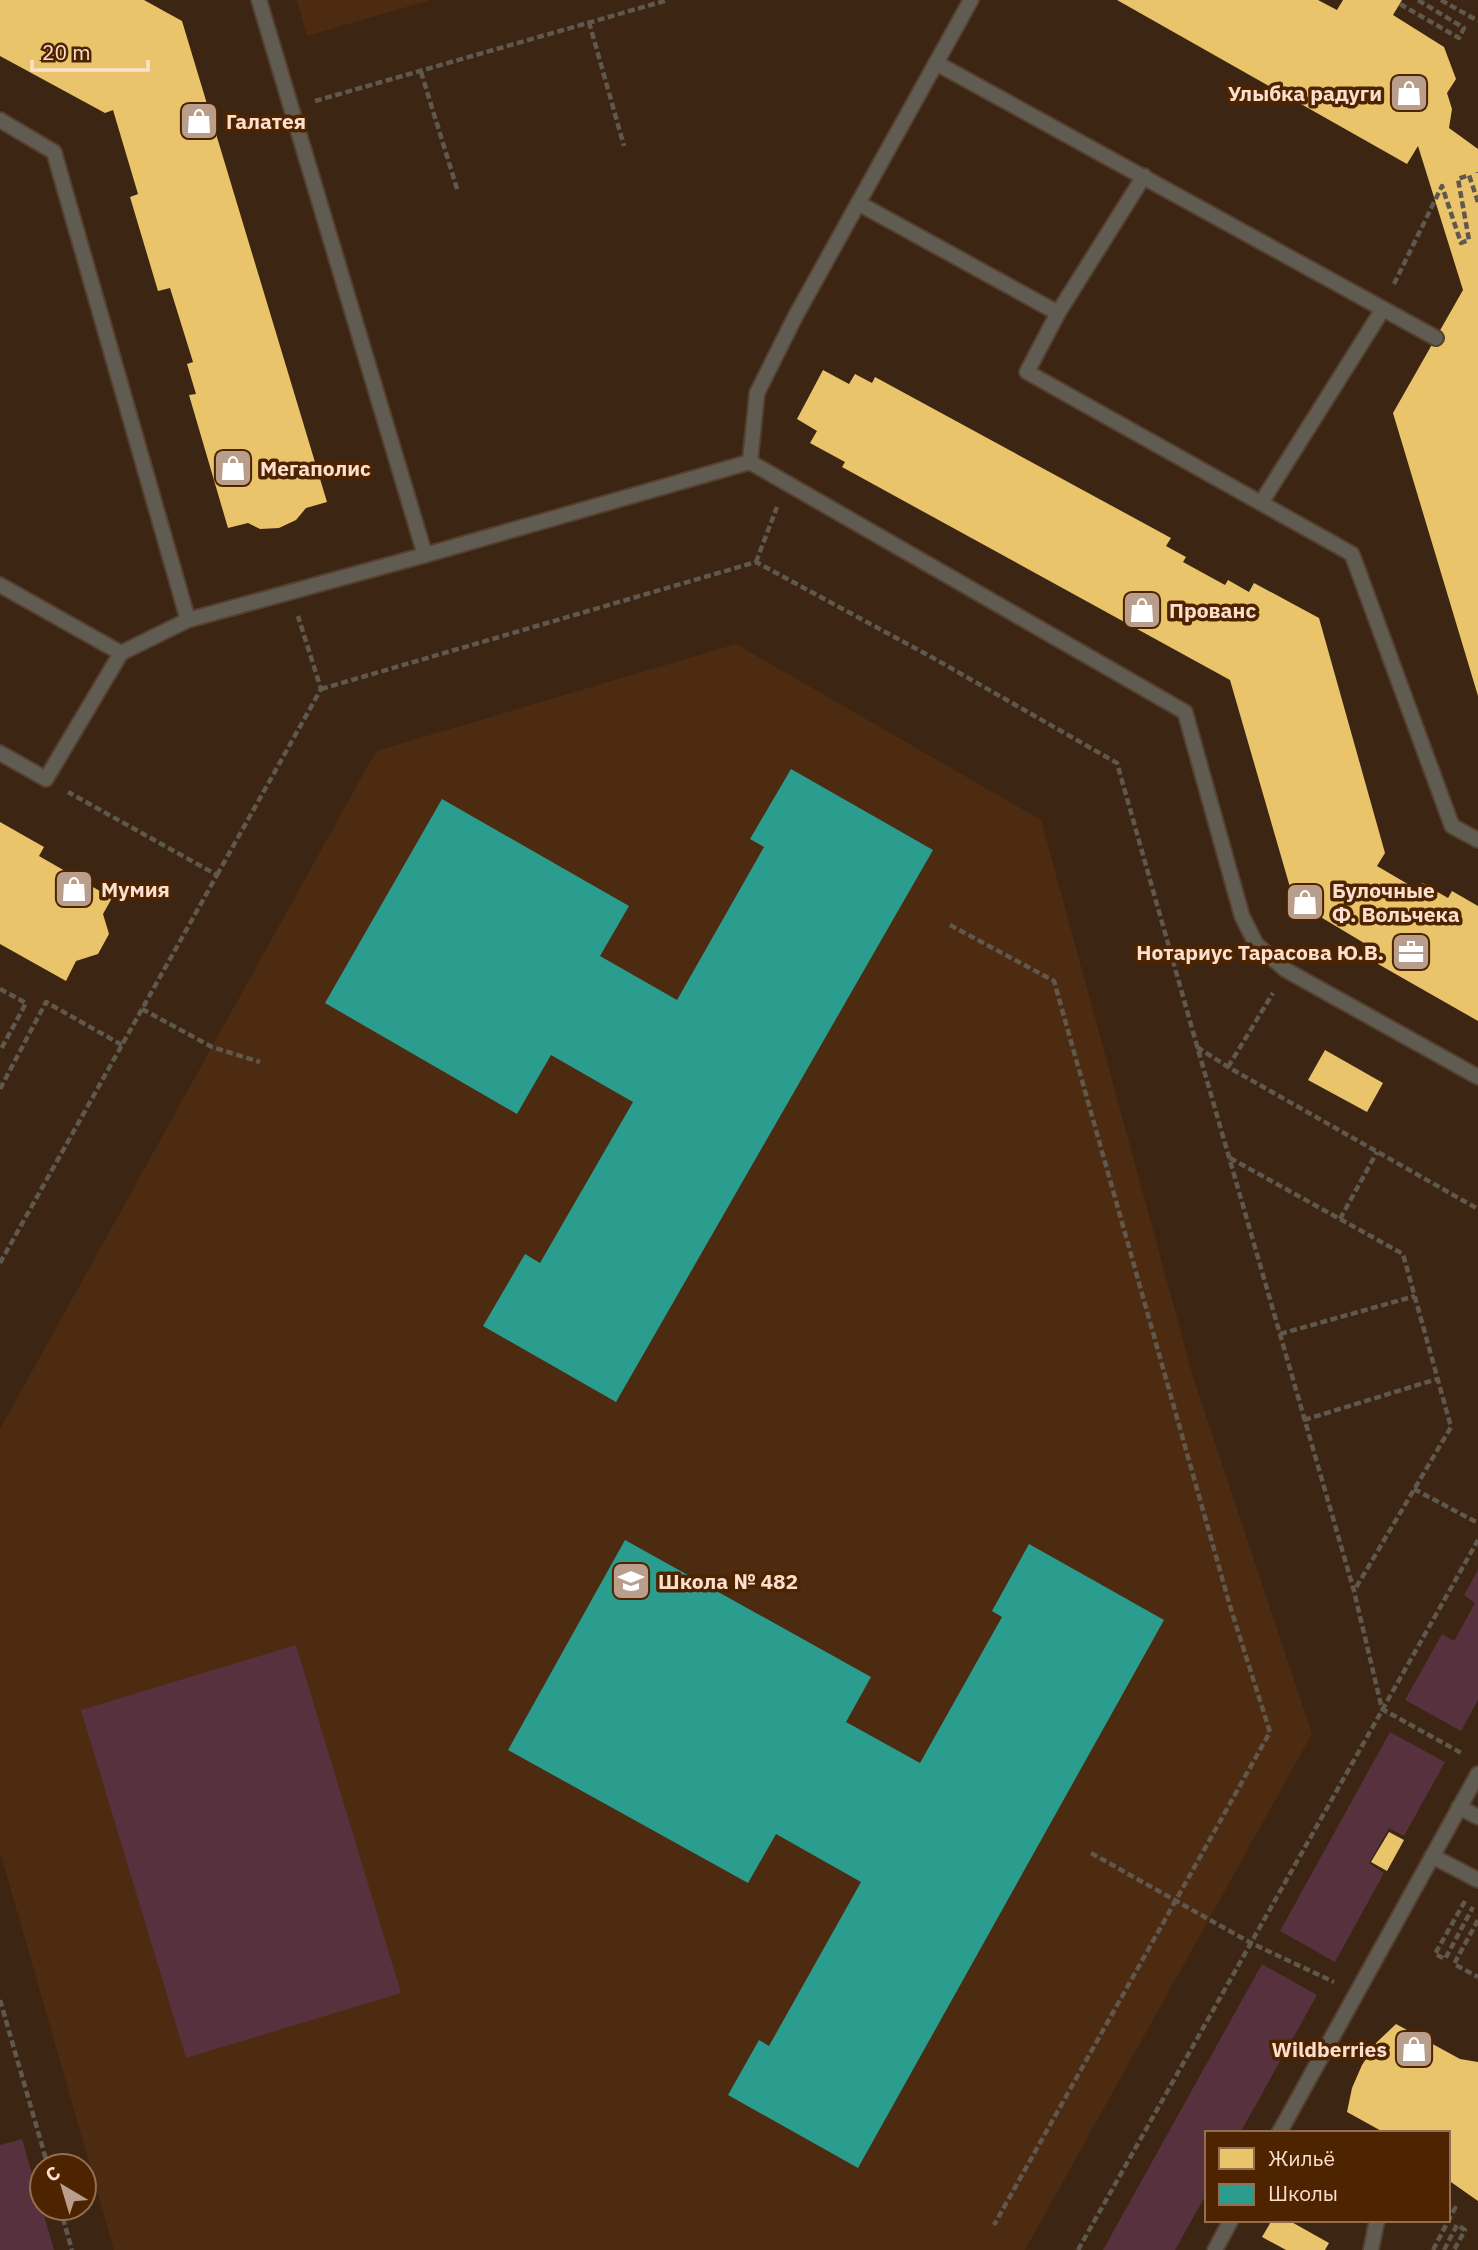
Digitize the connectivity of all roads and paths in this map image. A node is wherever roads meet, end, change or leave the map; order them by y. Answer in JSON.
{"nodes":[{"id":1,"x":259,"y":0,"type":"edge"},
{"id":2,"x":668,"y":0,"type":"edge"},
{"id":3,"x":971,"y":0,"type":"edge"},
{"id":4,"x":1418,"y":0,"type":"edge"},
{"id":5,"x":1441,"y":0,"type":"edge"},
{"id":6,"x":1400,"y":4,"type":"dead end"},
{"id":7,"x":1478,"y":21,"type":"edge"},
{"id":8,"x":589,"y":22,"type":"junction"},
{"id":9,"x":936,"y":63,"type":"junction"},
{"id":10,"x":421,"y":72,"type":"junction"},
{"id":11,"x":291,"y":108,"type":"junction"},
{"id":12,"x":0,"y":120,"type":"edge"},
{"id":13,"x":624,"y":146,"type":"dead end"},
{"id":14,"x":1144,"y":176,"type":"junction"},
{"id":15,"x":458,"y":192,"type":"dead end"},
{"id":16,"x":1478,"y":202,"type":"edge"},
{"id":17,"x":858,"y":203,"type":"junction"},
{"id":18,"x":1383,"y":309,"type":"junction"},
{"id":19,"x":1058,"y":313,"type":"junction"},
{"id":20,"x":1436,"y":338,"type":"dead end"},
{"id":21,"x":750,"y":462,"type":"junction"},
{"id":22,"x":786,"y":483,"type":"junction"},
{"id":23,"x":1261,"y":503,"type":"junction"},
{"id":24,"x":425,"y":555,"type":"junction"},
{"id":25,"x":756,"y":562,"type":"junction"},
{"id":26,"x":0,"y":585,"type":"edge"},
{"id":27,"x":290,"y":592,"type":"junction"},
{"id":28,"x":188,"y":620,"type":"junction"},
{"id":29,"x":121,"y":653,"type":"junction"},
{"id":30,"x":321,"y":689,"type":"junction"},
{"id":31,"x":0,"y":754,"type":"edge"},
{"id":32,"x":46,"y":779,"type":"junction"},
{"id":33,"x":1478,"y":840,"type":"edge"},
{"id":34,"x":217,"y":875,"type":"junction"},
{"id":35,"x":950,"y":925,"type":"dead end"},
{"id":36,"x":1286,"y":970,"type":"junction"},
{"id":37,"x":0,"y":989,"type":"edge"},
{"id":38,"x":142,"y":1009,"type":"junction"},
{"id":39,"x":122,"y":1045,"type":"junction"},
{"id":40,"x":1197,"y":1046,"type":"junction"},
{"id":41,"x":0,"y":1051,"type":"edge"},
{"id":42,"x":260,"y":1062,"type":"dead end"},
{"id":43,"x":1228,"y":1067,"type":"junction"},
{"id":44,"x":1478,"y":1077,"type":"edge"},
{"id":45,"x":0,"y":1089,"type":"edge"},
{"id":46,"x":1377,"y":1152,"type":"junction"},
{"id":47,"x":1229,"y":1157,"type":"junction"},
{"id":48,"x":1478,"y":1209,"type":"edge"},
{"id":49,"x":1340,"y":1219,"type":"junction"},
{"id":50,"x":0,"y":1263,"type":"edge"},
{"id":51,"x":1415,"y":1296,"type":"junction"},
{"id":52,"x":1280,"y":1334,"type":"junction"},
{"id":53,"x":1437,"y":1379,"type":"junction"},
{"id":54,"x":1304,"y":1420,"type":"junction"},
{"id":55,"x":1414,"y":1489,"type":"junction"},
{"id":56,"x":1478,"y":1524,"type":"edge"},
{"id":57,"x":1478,"y":1540,"type":"edge"},
{"id":58,"x":1354,"y":1591,"type":"junction"},
{"id":59,"x":1382,"y":1709,"type":"junction"},
{"id":60,"x":1466,"y":1755,"type":"dead end"},
{"id":61,"x":1478,"y":1774,"type":"edge"},
{"id":62,"x":1459,"y":1807,"type":"junction"},
{"id":63,"x":1478,"y":1817,"type":"edge"},
{"id":64,"x":1091,"y":1853,"type":"dead end"},
{"id":65,"x":1432,"y":1856,"type":"junction"},
{"id":66,"x":1478,"y":1880,"type":"edge"},
{"id":67,"x":1466,"y":1898,"type":"dead end"},
{"id":68,"x":1175,"y":1901,"type":"junction"},
{"id":69,"x":1478,"y":1902,"type":"edge"},
{"id":70,"x":1478,"y":1920,"type":"edge"},
{"id":71,"x":1251,"y":1943,"type":"junction"},
{"id":72,"x":1478,"y":1977,"type":"edge"},
{"id":73,"x":1357,"y":1993,"type":"junction"},
{"id":74,"x":0,"y":2000,"type":"edge"},
{"id":75,"x":1280,"y":2131,"type":"edge"},
{"id":76,"x":44,"y":2152,"type":"edge"},
{"id":77,"x":64,"y":2222,"type":"edge"},
{"id":78,"x":1230,"y":2222,"type":"edge"},
{"id":79,"x":1377,"y":2222,"type":"edge"},
{"id":80,"x":1448,"y":2222,"type":"edge"},
{"id":81,"x":994,"y":2224,"type":"dead end"},
{"id":82,"x":72,"y":2250,"type":"edge"},
{"id":83,"x":1078,"y":2250,"type":"edge"},
{"id":84,"x":1214,"y":2250,"type":"edge"},
{"id":85,"x":1371,"y":2250,"type":"edge"},
{"id":86,"x":1433,"y":2250,"type":"edge"},
{"id":87,"x":1444,"y":2250,"type":"edge"},
{"id":88,"x":1454,"y":2250,"type":"edge"}],
"edges":[{"from":1,"to":11,"type":"lane"},
{"from":2,"to":8,"type":"path"},
{"from":3,"to":9,"type":"lane"},
{"from":4,"to":6,"type":"path"},
{"from":5,"to":7,"type":"path"},
{"from":8,"to":10,"type":"path"},
{"from":8,"to":13,"type":"path"},
{"from":9,"to":14,"type":"lane"},
{"from":9,"to":17,"type":"lane"},
{"from":10,"to":11,"type":"path"},
{"from":10,"to":15,"type":"path"},
{"from":11,"to":24,"type":"lane"},
{"from":12,"to":28,"type":"lane"},
{"from":14,"to":18,"type":"lane"},
{"from":14,"to":19,"type":"lane"},
{"from":16,"to":18,"type":"path"},
{"from":17,"to":19,"type":"lane"},
{"from":17,"to":21,"type":"lane"},
{"from":18,"to":20,"type":"lane"},
{"from":18,"to":23,"type":"lane"},
{"from":19,"to":23,"type":"lane"},
{"from":21,"to":22,"type":"lane"},
{"from":21,"to":24,"type":"lane"},
{"from":22,"to":25,"type":"path"},
{"from":22,"to":36,"type":"lane"},
{"from":23,"to":33,"type":"lane"},
{"from":24,"to":27,"type":"lane"},
{"from":25,"to":30,"type":"path"},
{"from":25,"to":40,"type":"path"},
{"from":26,"to":29,"type":"lane"},
{"from":27,"to":28,"type":"lane"},
{"from":27,"to":30,"type":"path"},
{"from":28,"to":29,"type":"lane"},
{"from":29,"to":32,"type":"lane"},
{"from":30,"to":34,"type":"path"},
{"from":31,"to":32,"type":"lane"},
{"from":32,"to":34,"type":"path"},
{"from":34,"to":38,"type":"path"},
{"from":35,"to":68,"type":"path"},
{"from":36,"to":43,"type":"path"},
{"from":36,"to":44,"type":"lane"},
{"from":37,"to":41,"type":"path"},
{"from":38,"to":39,"type":"path"},
{"from":38,"to":42,"type":"path"},
{"from":39,"to":45,"type":"path"},
{"from":39,"to":50,"type":"path"},
{"from":40,"to":43,"type":"path"},
{"from":40,"to":47,"type":"path"},
{"from":43,"to":46,"type":"path"},
{"from":46,"to":48,"type":"path"},
{"from":46,"to":49,"type":"path"},
{"from":47,"to":49,"type":"path"},
{"from":47,"to":52,"type":"path"},
{"from":49,"to":51,"type":"path"},
{"from":51,"to":52,"type":"path"},
{"from":51,"to":53,"type":"path"},
{"from":52,"to":54,"type":"path"},
{"from":53,"to":54,"type":"path"},
{"from":53,"to":55,"type":"path"},
{"from":54,"to":58,"type":"path"},
{"from":55,"to":56,"type":"path"},
{"from":55,"to":58,"type":"path"},
{"from":57,"to":59,"type":"path"},
{"from":58,"to":59,"type":"path"},
{"from":59,"to":60,"type":"path"},
{"from":59,"to":71,"type":"path"},
{"from":61,"to":62,"type":"lane"},
{"from":62,"to":63,"type":"lane"},
{"from":62,"to":65,"type":"lane"},
{"from":64,"to":68,"type":"path"},
{"from":65,"to":66,"type":"lane"},
{"from":65,"to":73,"type":"lane"},
{"from":67,"to":69,"type":"path"},
{"from":68,"to":71,"type":"path"},
{"from":68,"to":81,"type":"path"},
{"from":70,"to":72,"type":"path"},
{"from":71,"to":73,"type":"path"},
{"from":71,"to":83,"type":"path"},
{"from":73,"to":75,"type":"lane"},
{"from":74,"to":76,"type":"path"},
{"from":77,"to":82,"type":"path"},
{"from":78,"to":84,"type":"lane"},
{"from":79,"to":85,"type":"lane"},
{"from":80,"to":86,"type":"path"},
{"from":87,"to":88,"type":"path"}]}
